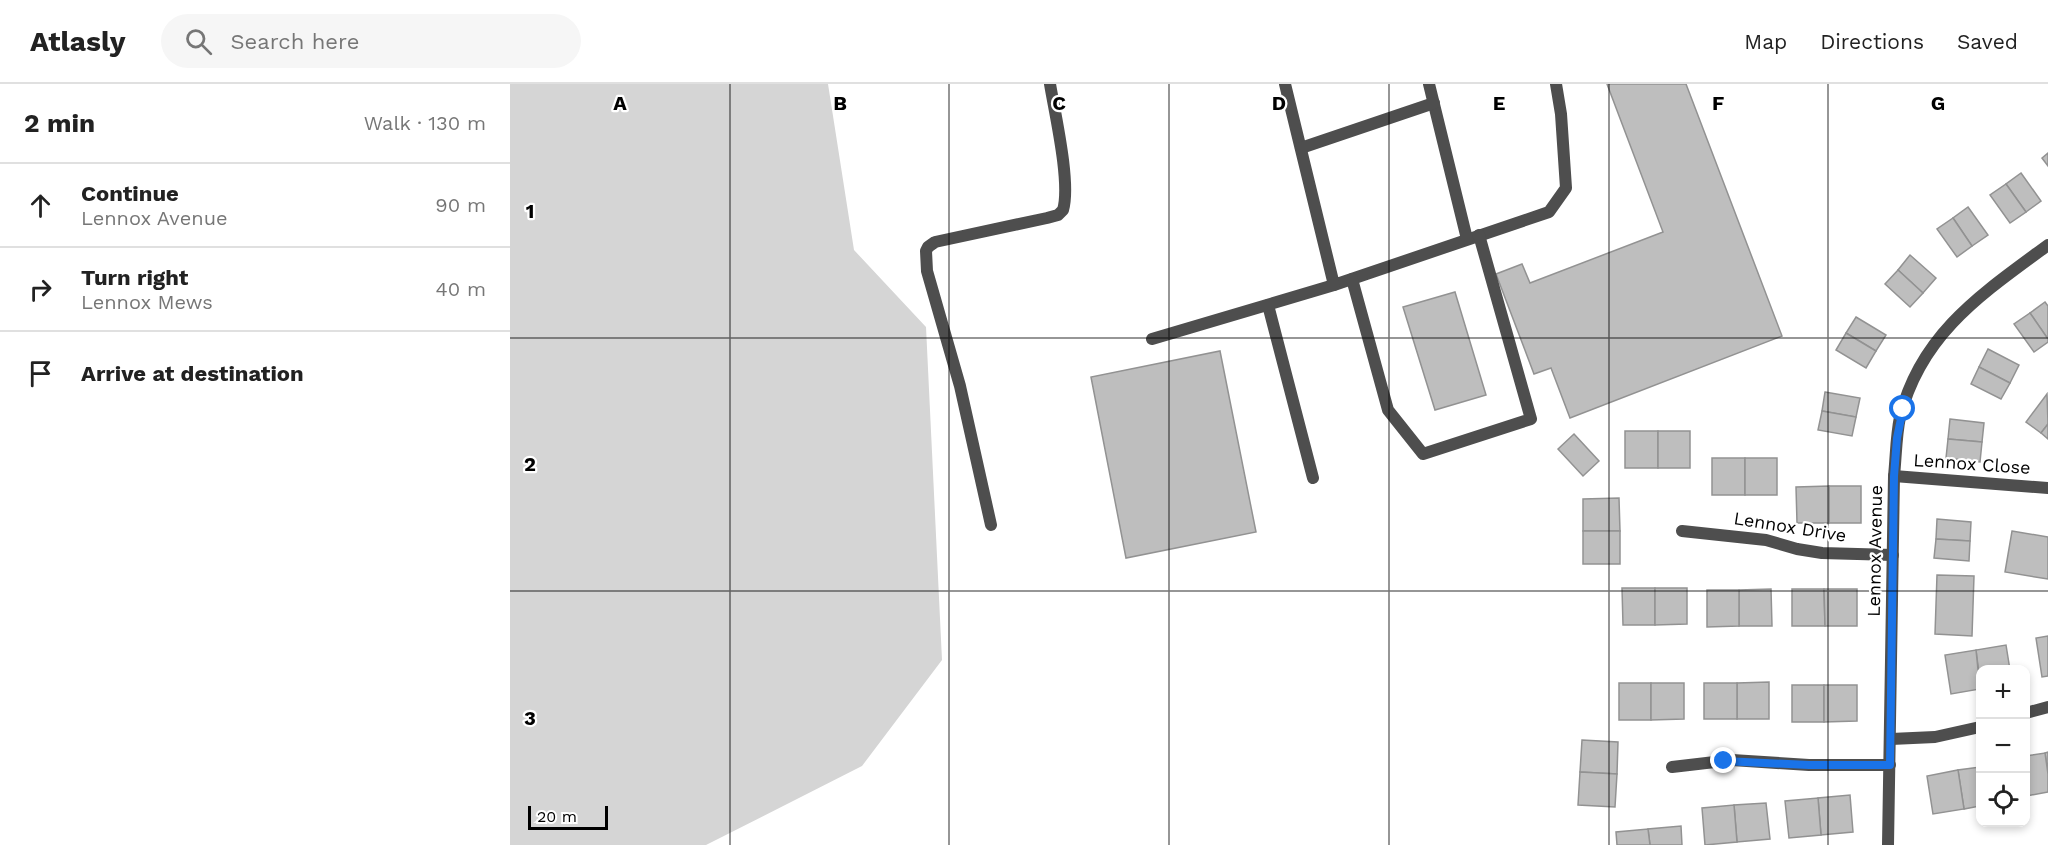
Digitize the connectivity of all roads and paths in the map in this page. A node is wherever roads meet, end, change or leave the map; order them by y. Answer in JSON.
{"nodes":[{"id":1,"x":1050,"y":84,"type":"edge"},
{"id":2,"x":1285,"y":84,"type":"edge"},
{"id":3,"x":1429,"y":84,"type":"edge"},
{"id":4,"x":1556,"y":84,"type":"edge"},
{"id":5,"x":1434,"y":103,"type":"junction"},
{"id":6,"x":1301,"y":148,"type":"junction"},
{"id":7,"x":1473,"y":237,"type":"junction"},
{"id":8,"x":2048,"y":246,"type":"edge"},
{"id":9,"x":1352,"y":279,"type":"junction"},
{"id":10,"x":1334,"y":285,"type":"junction"},
{"id":11,"x":1268,"y":305,"type":"junction"},
{"id":12,"x":1152,"y":339,"type":"dead end"},
{"id":13,"x":1894,"y":476,"type":"junction"},
{"id":14,"x":1313,"y":478,"type":"dead end"},
{"id":15,"x":2048,"y":488,"type":"edge"},
{"id":16,"x":991,"y":525,"type":"dead end"},
{"id":17,"x":1682,"y":531,"type":"dead end"},
{"id":18,"x":1893,"y":555,"type":"junction"},
{"id":19,"x":2048,"y":707,"type":"edge"},
{"id":20,"x":2030,"y":712,"type":"edge"},
{"id":21,"x":1976,"y":728,"type":"edge"},
{"id":22,"x":1891,"y":739,"type":"junction"},
{"id":23,"x":1890,"y":765,"type":"junction"},
{"id":24,"x":1672,"y":767,"type":"dead end"},
{"id":25,"x":1888,"y":845,"type":"edge"}],
"edges":[{"from":1,"to":16,"type":"street"},
{"from":2,"to":6,"type":"street"},
{"from":3,"to":5,"type":"street"},
{"from":4,"to":7,"type":"street"},
{"from":5,"to":6,"type":"street"},
{"from":5,"to":7,"type":"street"},
{"from":6,"to":10,"type":"street"},
{"from":7,"to":9,"type":"street"},
{"from":7,"to":9,"type":"street"},
{"from":8,"to":13,"type":"street","name":"Lennox Avenue"},
{"from":9,"to":10,"type":"street"},
{"from":10,"to":11,"type":"street"},
{"from":11,"to":12,"type":"street"},
{"from":11,"to":14,"type":"street"},
{"from":13,"to":15,"type":"street","name":"Lennox Close"},
{"from":13,"to":18,"type":"street","name":"Lennox Avenue"},
{"from":17,"to":18,"type":"street","name":"Lennox Drive"},
{"from":18,"to":22,"type":"street","name":"Lennox Avenue"},
{"from":19,"to":20,"type":"street"},
{"from":21,"to":22,"type":"street"},
{"from":22,"to":23,"type":"street","name":"Lennox Avenue"},
{"from":23,"to":24,"type":"street"},
{"from":23,"to":25,"type":"street","name":"Lennox Avenue"}]}
